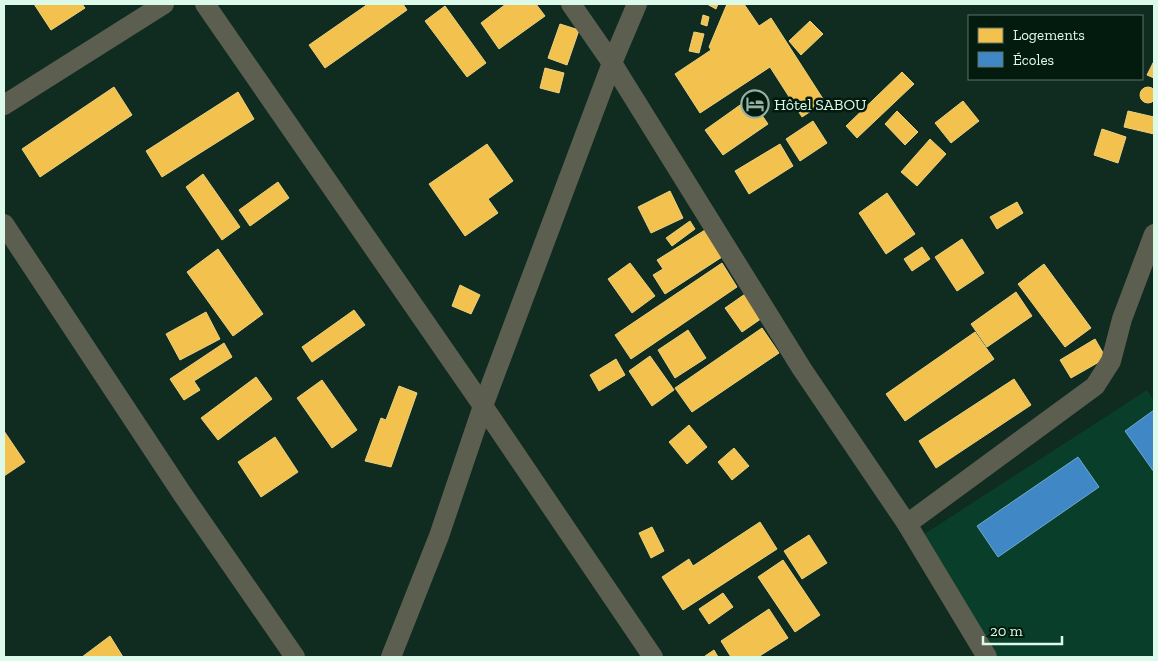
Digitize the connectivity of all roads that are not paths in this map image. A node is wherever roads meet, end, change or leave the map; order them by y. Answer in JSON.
{"nodes":[{"id":1,"x":164,"y":4,"type":"edge"},
{"id":2,"x":205,"y":4,"type":"edge"},
{"id":3,"x":571,"y":4,"type":"edge"},
{"id":4,"x":637,"y":4,"type":"edge"},
{"id":5,"x":612,"y":63,"type":"junction"},
{"id":6,"x":4,"y":105,"type":"edge"},
{"id":7,"x":4,"y":224,"type":"edge"},
{"id":8,"x":1154,"y":234,"type":"edge"},
{"id":9,"x":482,"y":406,"type":"junction"},
{"id":10,"x":907,"y":524,"type":"junction"},
{"id":11,"x":295,"y":657,"type":"edge"},
{"id":12,"x":391,"y":657,"type":"edge"},
{"id":13,"x":653,"y":657,"type":"edge"},
{"id":14,"x":987,"y":657,"type":"edge"}],
"edges":[{"from":1,"to":6,"type":"street"},
{"from":2,"to":9,"type":"street"},
{"from":3,"to":5,"type":"street"},
{"from":4,"to":5,"type":"street"},
{"from":5,"to":9,"type":"street"},
{"from":5,"to":10,"type":"street"},
{"from":7,"to":11,"type":"street"},
{"from":8,"to":10,"type":"street"},
{"from":9,"to":12,"type":"street"},
{"from":9,"to":13,"type":"street"},
{"from":10,"to":14,"type":"street"}]}
